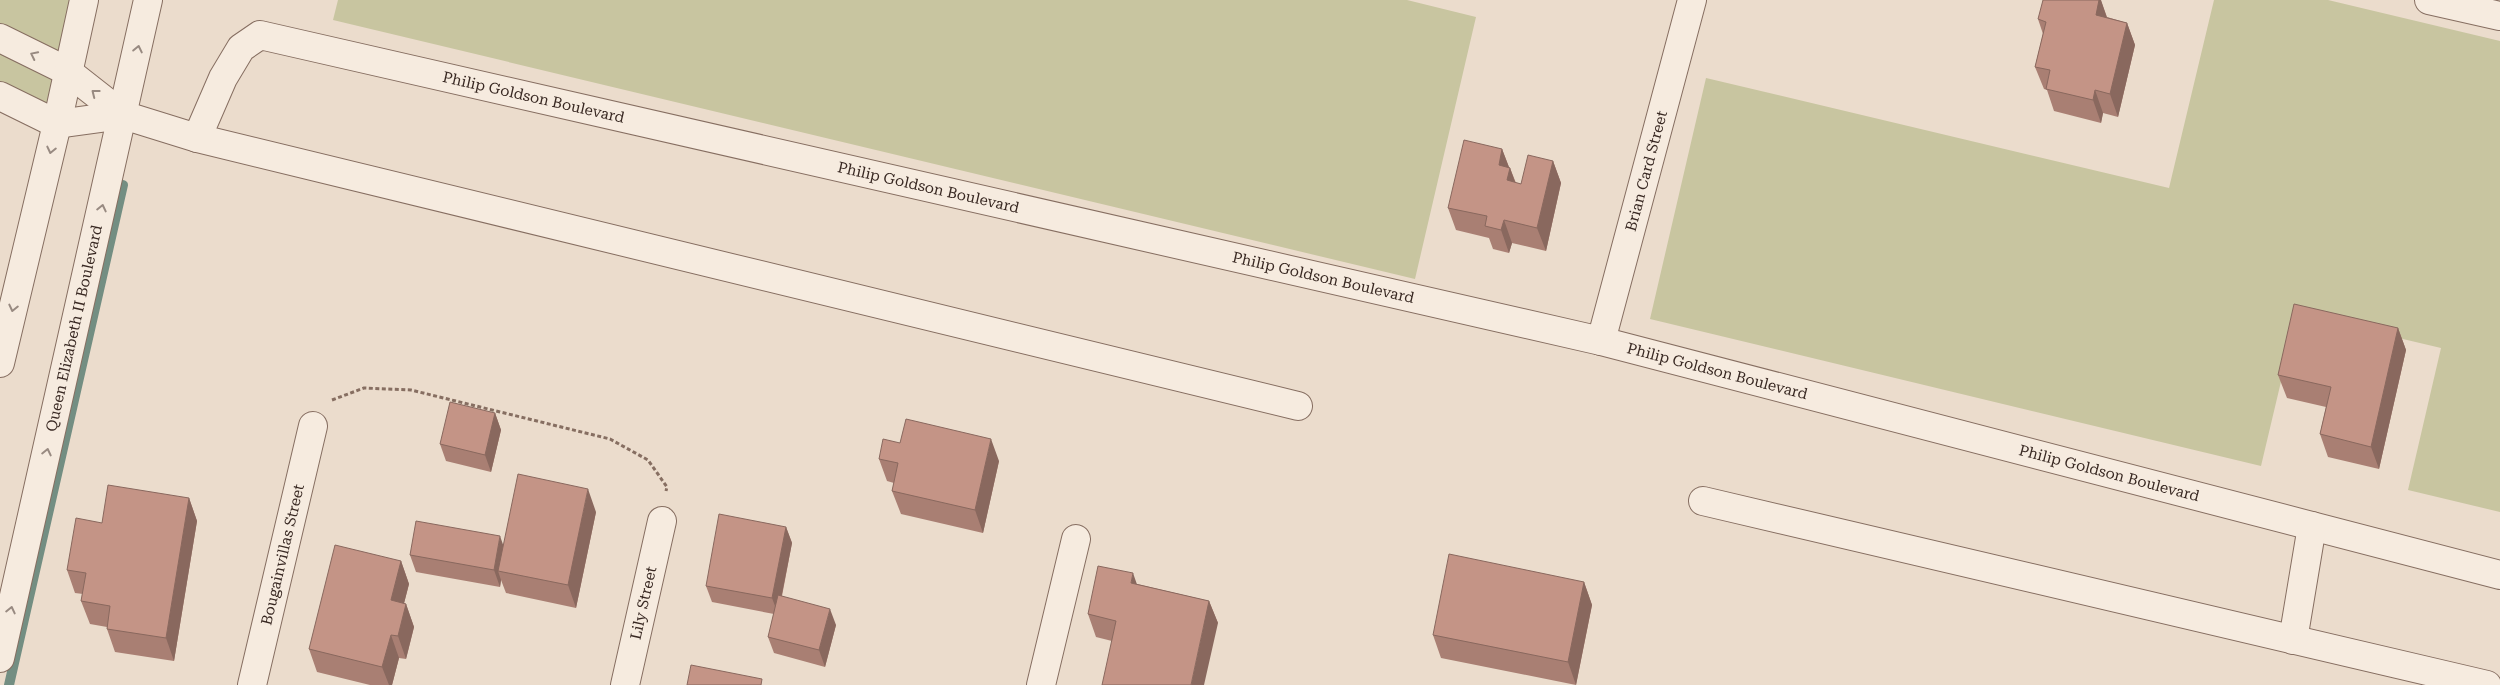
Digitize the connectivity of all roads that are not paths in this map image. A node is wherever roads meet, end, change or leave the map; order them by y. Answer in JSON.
{"nodes":[{"id":1,"x":84,"y":0,"type":"edge"},
{"id":2,"x":148,"y":0,"type":"edge"},
{"id":3,"x":1692,"y":0,"type":"edge"},
{"id":4,"x":2429,"y":0,"type":"edge"},
{"id":5,"x":2500,"y":16,"type":"edge"},
{"id":6,"x":0,"y":38,"type":"edge"},
{"id":7,"x":67,"y":71,"type":"junction"},
{"id":8,"x":0,"y":96,"type":"edge"},
{"id":9,"x":123,"y":115,"type":"junction"},
{"id":10,"x":57,"y":124,"type":"junction"},
{"id":11,"x":198,"y":138,"type":"junction"},
{"id":12,"x":1601,"y":341,"type":"junction"},
{"id":13,"x":0,"y":363,"type":"edge"},
{"id":14,"x":1298,"y":406,"type":"dead end"},
{"id":15,"x":313,"y":426,"type":"road end"},
{"id":16,"x":1703,"y":500,"type":"dead end"},
{"id":17,"x":662,"y":521,"type":"road end"},
{"id":18,"x":2312,"y":526,"type":"junction"},
{"id":19,"x":1076,"y":539,"type":"dead end"},
{"id":20,"x":2500,"y":575,"type":"edge"},
{"id":21,"x":2293,"y":640,"type":"junction"},
{"id":22,"x":0,"y":658,"type":"edge"},
{"id":23,"x":252,"y":685,"type":"edge"},
{"id":24,"x":625,"y":685,"type":"edge"},
{"id":25,"x":1041,"y":685,"type":"edge"},
{"id":26,"x":2487,"y":685,"type":"edge"}],
"edges":[{"from":1,"to":7,"type":"street"},
{"from":9,"to":2,"type":"street","name":"Queen Elizabeth II Boulevard","one_way":true},
{"from":3,"to":12,"type":"street","name":"Brian Card Street"},
{"from":4,"to":5,"type":"street"},
{"from":7,"to":6,"type":"street","one_way":true},
{"from":9,"to":7,"type":"street","one_way":true},
{"from":7,"to":10,"type":"street"},
{"from":8,"to":10,"type":"street"},
{"from":9,"to":10,"type":"street"},
{"from":9,"to":11,"type":"street"},
{"from":22,"to":9,"type":"street","name":"Queen Elizabeth II Boulevard","one_way":true},
{"from":10,"to":13,"type":"street","one_way":true},
{"from":11,"to":12,"type":"street","name":"Philip Goldson Boulevard"},
{"from":11,"to":14,"type":"street"},
{"from":12,"to":18,"type":"street","name":"Philip Goldson Boulevard"},
{"from":15,"to":23,"type":"street","name":"Bougainvillas Street"},
{"from":16,"to":21,"type":"street"},
{"from":17,"to":24,"type":"street","name":"Lily Street"},
{"from":18,"to":20,"type":"street","name":"Philip Goldson Boulevard"},
{"from":18,"to":21,"type":"street"},
{"from":19,"to":25,"type":"street"},
{"from":21,"to":26,"type":"street"}]}
